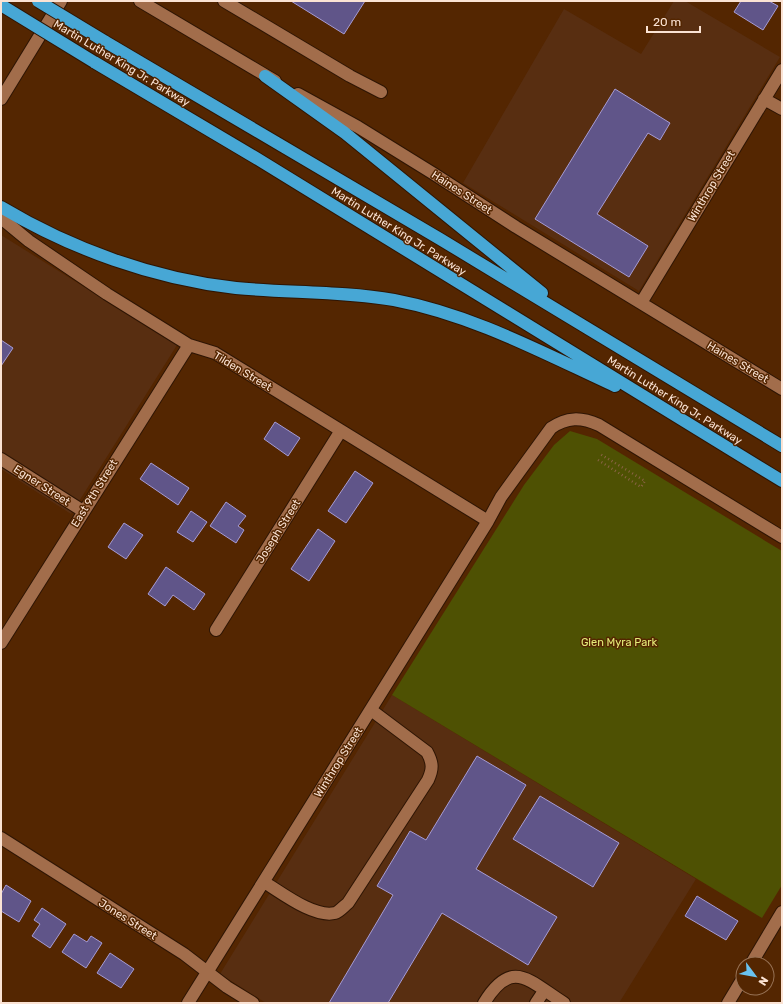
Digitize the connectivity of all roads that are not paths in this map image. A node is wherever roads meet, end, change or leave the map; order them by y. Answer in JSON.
{"nodes":[{"id":1,"x":38,"y":1,"type":"edge"},
{"id":2,"x":61,"y":1,"type":"edge"},
{"id":3,"x":140,"y":1,"type":"edge"},
{"id":4,"x":224,"y":1,"type":"edge"},
{"id":5,"x":1,"y":5,"type":"edge"},
{"id":6,"x":782,"y":70,"type":"edge"},
{"id":7,"x":265,"y":76,"type":"junction"},
{"id":8,"x":382,"y":92,"type":"dead end"},
{"id":9,"x":1,"y":99,"type":"edge"},
{"id":10,"x":764,"y":99,"type":"junction"},
{"id":11,"x":782,"y":109,"type":"edge"},
{"id":12,"x":1,"y":206,"type":"edge"},
{"id":13,"x":1,"y":218,"type":"edge"},
{"id":14,"x":641,"y":303,"type":"junction"},
{"id":15,"x":576,"y":320,"type":"junction"},
{"id":16,"x":189,"y":345,"type":"junction"},
{"id":17,"x":782,"y":389,"type":"edge"},
{"id":18,"x":671,"y":413,"type":"junction"},
{"id":19,"x":340,"y":432,"type":"junction"},
{"id":20,"x":782,"y":446,"type":"edge"},
{"id":21,"x":1,"y":459,"type":"edge"},
{"id":22,"x":782,"y":481,"type":"edge"},
{"id":23,"x":83,"y":511,"type":"junction"},
{"id":24,"x":488,"y":521,"type":"junction"},
{"id":25,"x":782,"y":537,"type":"edge"},
{"id":26,"x":216,"y":630,"type":"dead end"},
{"id":27,"x":1,"y":643,"type":"edge"},
{"id":28,"x":371,"y":710,"type":"junction"},
{"id":29,"x":1,"y":838,"type":"edge"},
{"id":30,"x":264,"y":882,"type":"junction"},
{"id":31,"x":782,"y":912,"type":"edge"},
{"id":32,"x":756,"y":956,"type":"edge"},
{"id":33,"x":208,"y":972,"type":"junction"},
{"id":34,"x":544,"y":990,"type":"junction"},
{"id":35,"x":735,"y":991,"type":"edge"},
{"id":36,"x":188,"y":1003,"type":"edge"},
{"id":37,"x":253,"y":1003,"type":"edge"},
{"id":38,"x":484,"y":1003,"type":"edge"},
{"id":39,"x":536,"y":1003,"type":"edge"},
{"id":40,"x":564,"y":1003,"type":"edge"},
{"id":41,"x":728,"y":1003,"type":"edge"}],
"edges":[{"from":1,"to":15,"type":"highway","name":"Martin Luther King Jr. Parkway","bridge":true},
{"from":2,"to":9,"type":"street"},
{"from":3,"to":7,"type":"street","name":"Haines Street"},
{"from":4,"to":8,"type":"street"},
{"from":5,"to":18,"type":"highway","name":"Martin Luther King Jr. Parkway","bridge":true},
{"from":6,"to":10,"type":"street","name":"Winthrop Street"},
{"from":7,"to":14,"type":"street","name":"Haines Street"},
{"from":7,"to":15,"type":"highway"},
{"from":10,"to":11,"type":"street"},
{"from":10,"to":14,"type":"street","name":"Winthrop Street"},
{"from":12,"to":18,"type":"highway"},
{"from":13,"to":16,"type":"street","name":"Tilden Street"},
{"from":14,"to":17,"type":"street","name":"Haines Street"},
{"from":15,"to":20,"type":"highway","name":"Martin Luther King Jr. Parkway"},
{"from":16,"to":19,"type":"street","name":"Tilden Street"},
{"from":16,"to":23,"type":"street","name":"East 9th Street"},
{"from":18,"to":22,"type":"highway","name":"Martin Luther King Jr. Parkway"},
{"from":19,"to":24,"type":"street","name":"Tilden Street"},
{"from":19,"to":26,"type":"street","name":"Joseph Street"},
{"from":21,"to":23,"type":"street","name":"Egner Street"},
{"from":23,"to":27,"type":"street","name":"East 9th Street"},
{"from":24,"to":25,"type":"street"},
{"from":24,"to":28,"type":"street","name":"Winthrop Street"},
{"from":28,"to":30,"type":"street","name":"Winthrop Street"},
{"from":28,"to":30,"type":"street"},
{"from":29,"to":33,"type":"street","name":"Jones Street"},
{"from":30,"to":33,"type":"street","name":"Winthrop Street"},
{"from":31,"to":32,"type":"street"},
{"from":33,"to":36,"type":"street","name":"Winthrop Street"},
{"from":33,"to":37,"type":"street","name":"Jones Street"},
{"from":34,"to":38,"type":"street"},
{"from":34,"to":39,"type":"street"},
{"from":34,"to":40,"type":"street"},
{"from":35,"to":41,"type":"street"}]}
